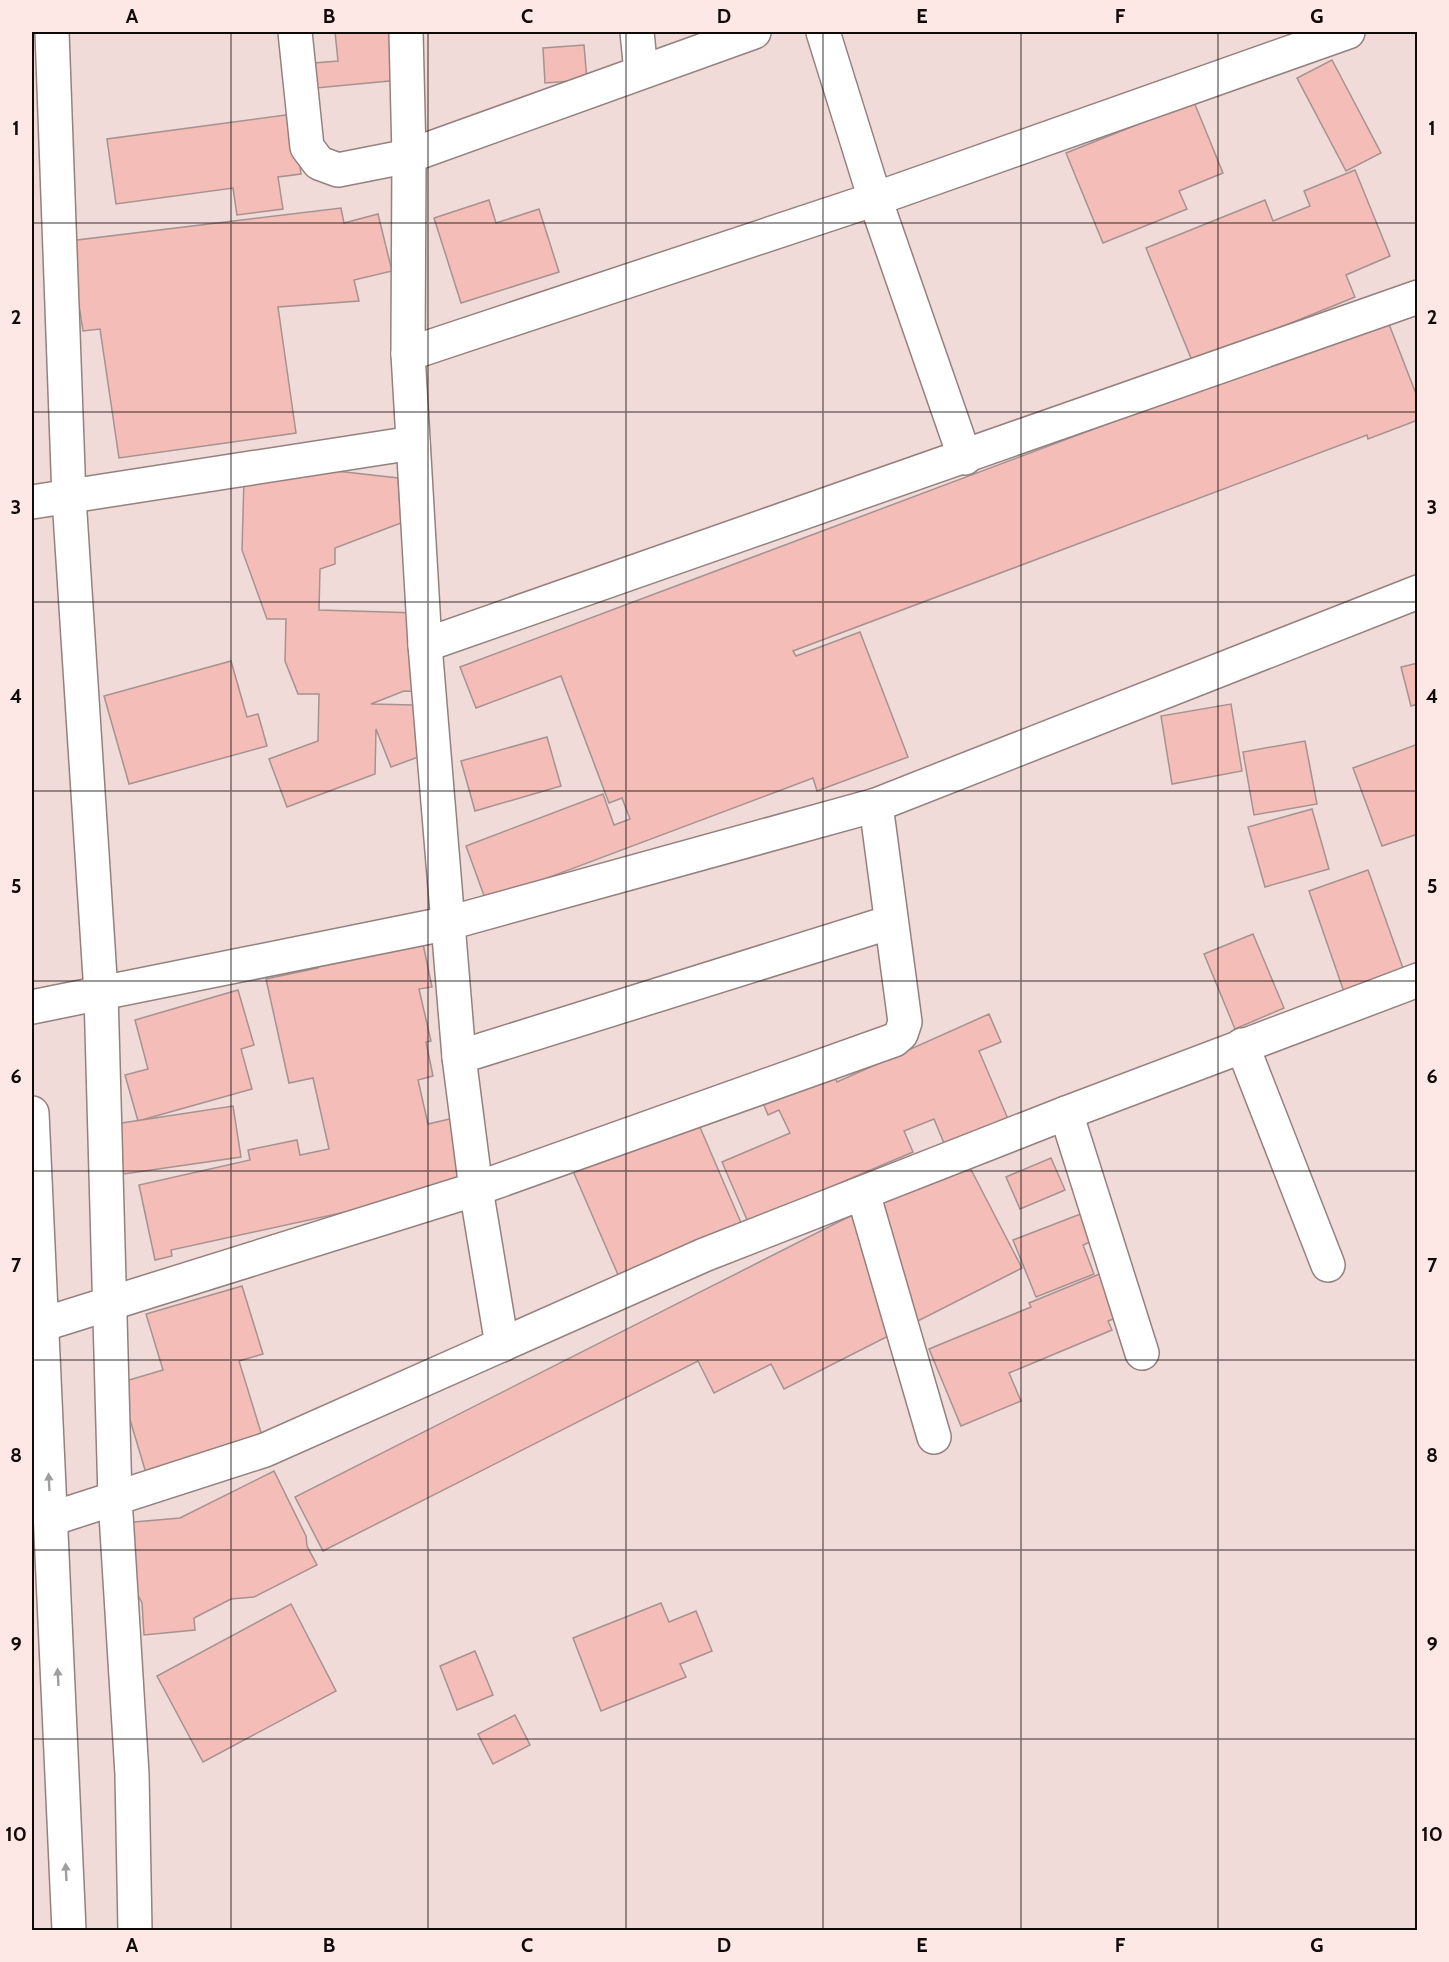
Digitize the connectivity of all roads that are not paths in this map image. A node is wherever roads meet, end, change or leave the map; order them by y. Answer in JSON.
{"nodes":[{"id":1,"x":52,"y":32,"type":"edge"},
{"id":2,"x":295,"y":32,"type":"edge"},
{"id":3,"x":406,"y":32,"type":"edge"},
{"id":4,"x":637,"y":32,"type":"edge"},
{"id":5,"x":754,"y":32,"type":"edge"},
{"id":6,"x":823,"y":32,"type":"edge"},
{"id":7,"x":1348,"y":32,"type":"edge"},
{"id":8,"x":640,"y":72,"type":"junction"},
{"id":9,"x":409,"y":156,"type":"junction"},
{"id":10,"x":875,"y":199,"type":"junction"},
{"id":11,"x":1418,"y":297,"type":"edge"},
{"id":12,"x":408,"y":354,"type":"junction"},
{"id":13,"x":413,"y":443,"type":"junction"},
{"id":14,"x":965,"y":458,"type":"junction"},
{"id":15,"x":69,"y":498,"type":"junction"},
{"id":16,"x":32,"y":502,"type":"edge"},
{"id":17,"x":1418,"y":573,"type":"edge"},
{"id":18,"x":1406,"y":597,"type":"edge"},
{"id":19,"x":425,"y":645,"type":"junction"},
{"id":20,"x":876,"y":805,"type":"junction"},
{"id":21,"x":891,"y":922,"type":"junction"},
{"id":22,"x":449,"y":923,"type":"junction"},
{"id":23,"x":1418,"y":980,"type":"edge"},
{"id":24,"x":101,"y":993,"type":"junction"},
{"id":25,"x":32,"y":1007,"type":"edge"},
{"id":26,"x":1242,"y":1045,"type":"junction"},
{"id":27,"x":459,"y":1057,"type":"junction"},
{"id":28,"x":32,"y":1113,"type":"edge"},
{"id":29,"x":1066,"y":1113,"type":"junction"},
{"id":30,"x":476,"y":1190,"type":"junction"},
{"id":31,"x":863,"y":1193,"type":"junction"},
{"id":32,"x":1328,"y":1265,"type":"dead end"},
{"id":33,"x":111,"y":1302,"type":"junction"},
{"id":34,"x":41,"y":1325,"type":"junction"},
{"id":35,"x":502,"y":1345,"type":"junction"},
{"id":36,"x":1142,"y":1353,"type":"dead end"},
{"id":37,"x":934,"y":1437,"type":"dead end"},
{"id":38,"x":115,"y":1498,"type":"junction"},
{"id":39,"x":51,"y":1519,"type":"junction"},
{"id":40,"x":69,"y":1930,"type":"edge"},
{"id":41,"x":135,"y":1930,"type":"edge"}],
"edges":[{"from":1,"to":15,"type":"main road"},
{"from":2,"to":9,"type":"main road"},
{"from":3,"to":9,"type":"main road"},
{"from":4,"to":8,"type":"main road"},
{"from":5,"to":8,"type":"main road"},
{"from":6,"to":10,"type":"main road"},
{"from":7,"to":10,"type":"main road"},
{"from":8,"to":9,"type":"main road"},
{"from":9,"to":12,"type":"main road"},
{"from":10,"to":12,"type":"main road"},
{"from":10,"to":14,"type":"main road"},
{"from":11,"to":14,"type":"main road"},
{"from":12,"to":13,"type":"main road"},
{"from":13,"to":15,"type":"main road"},
{"from":13,"to":19,"type":"main road"},
{"from":14,"to":19,"type":"main road"},
{"from":15,"to":16,"type":"main road"},
{"from":15,"to":24,"type":"main road"},
{"from":17,"to":18,"type":"main road"},
{"from":18,"to":20,"type":"main road"},
{"from":19,"to":22,"type":"main road"},
{"from":20,"to":21,"type":"main road"},
{"from":20,"to":22,"type":"main road"},
{"from":21,"to":27,"type":"main road"},
{"from":21,"to":30,"type":"main road"},
{"from":22,"to":24,"type":"main road"},
{"from":22,"to":27,"type":"main road"},
{"from":23,"to":26,"type":"main road"},
{"from":24,"to":25,"type":"main road"},
{"from":24,"to":33,"type":"main road"},
{"from":26,"to":29,"type":"main road"},
{"from":26,"to":32,"type":"main road"},
{"from":27,"to":30,"type":"main road"},
{"from":28,"to":34,"type":"main road"},
{"from":29,"to":31,"type":"main road"},
{"from":29,"to":36,"type":"main road"},
{"from":30,"to":33,"type":"main road"},
{"from":30,"to":35,"type":"main road"},
{"from":31,"to":35,"type":"main road"},
{"from":31,"to":37,"type":"main road"},
{"from":33,"to":34,"type":"main road"},
{"from":33,"to":38,"type":"main road"},
{"from":39,"to":34,"type":"main road","one_way":true},
{"from":35,"to":38,"type":"main road"},
{"from":38,"to":39,"type":"main road"},
{"from":38,"to":41,"type":"main road"},
{"from":40,"to":39,"type":"main road","one_way":true}]}
